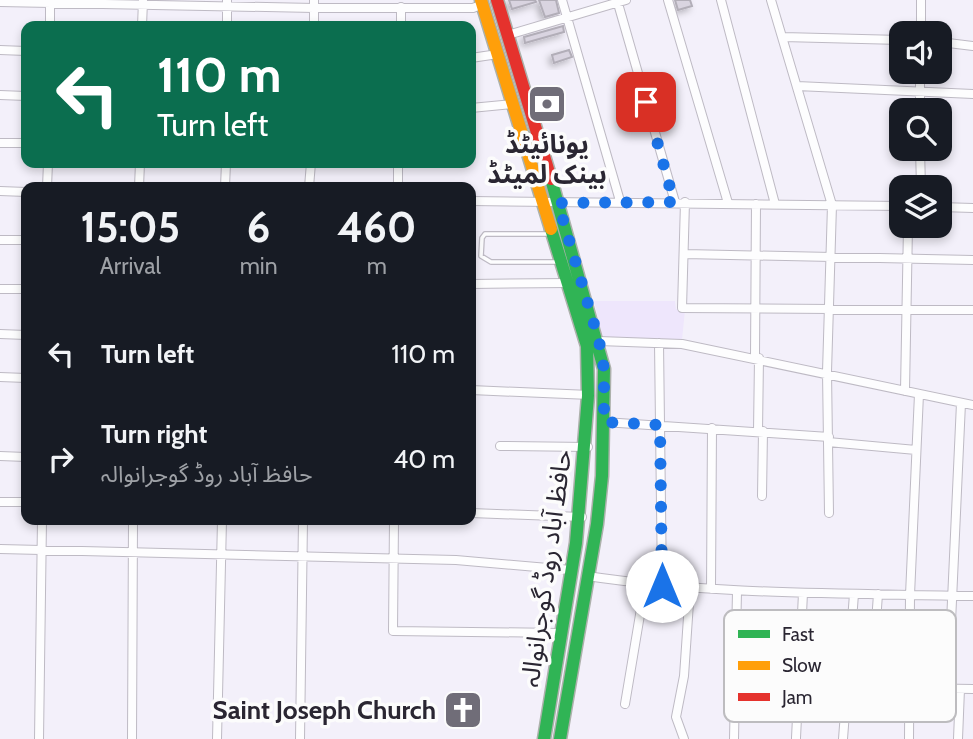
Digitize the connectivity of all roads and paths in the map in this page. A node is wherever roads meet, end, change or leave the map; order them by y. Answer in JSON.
{"nodes":[{"id":1,"x":497,"y":0,"type":"edge"},
{"id":2,"x":562,"y":0,"type":"edge"},
{"id":3,"x":668,"y":0,"type":"edge"},
{"id":4,"x":721,"y":0,"type":"edge"},
{"id":5,"x":771,"y":0,"type":"edge"},
{"id":6,"x":921,"y":0,"type":"edge"},
{"id":7,"x":50,"y":1,"type":"edge"},
{"id":8,"x":620,"y":1,"type":"edge"},
{"id":9,"x":0,"y":2,"type":"edge"},
{"id":10,"x":143,"y":2,"type":"edge"},
{"id":11,"x":482,"y":2,"type":"edge"},
{"id":12,"x":227,"y":3,"type":"edge"},
{"id":13,"x":314,"y":4,"type":"edge"},
{"id":14,"x":401,"y":7,"type":"junction"},
{"id":15,"x":567,"y":16,"type":"junction"},
{"id":16,"x":50,"y":21,"type":"edge"},
{"id":17,"x":142,"y":21,"type":"edge"},
{"id":18,"x":227,"y":21,"type":"edge"},
{"id":19,"x":401,"y":21,"type":"edge"},
{"id":20,"x":921,"y":21,"type":"edge"},
{"id":21,"x":508,"y":35,"type":"junction"},
{"id":22,"x":783,"y":37,"type":"junction"},
{"id":23,"x":889,"y":40,"type":"edge"},
{"id":24,"x":952,"y":43,"type":"edge"},
{"id":25,"x":973,"y":46,"type":"edge"},
{"id":26,"x":0,"y":50,"type":"edge"},
{"id":27,"x":21,"y":51,"type":"edge"},
{"id":28,"x":498,"y":54,"type":"junction"},
{"id":29,"x":476,"y":57,"type":"edge"},
{"id":30,"x":920,"y":84,"type":"edge"},
{"id":31,"x":797,"y":86,"type":"junction"},
{"id":32,"x":920,"y":92,"type":"junction"},
{"id":33,"x":973,"y":94,"type":"edge"},
{"id":34,"x":0,"y":96,"type":"edge"},
{"id":35,"x":21,"y":96,"type":"edge"},
{"id":36,"x":920,"y":98,"type":"edge"},
{"id":37,"x":513,"y":104,"type":"junction"},
{"id":38,"x":476,"y":108,"type":"edge"},
{"id":39,"x":0,"y":143,"type":"edge"},
{"id":40,"x":21,"y":143,"type":"edge"},
{"id":41,"x":0,"y":191,"type":"edge"},
{"id":42,"x":21,"y":192,"type":"edge"},
{"id":43,"x":476,"y":201,"type":"edge"},
{"id":44,"x":620,"y":201,"type":"junction"},
{"id":45,"x":674,"y":202,"type":"junction"},
{"id":46,"x":685,"y":202,"type":"junction"},
{"id":47,"x":558,"y":203,"type":"junction"},
{"id":48,"x":728,"y":203,"type":"junction"},
{"id":49,"x":544,"y":204,"type":"junction"},
{"id":50,"x":756,"y":204,"type":"junction"},
{"id":51,"x":775,"y":204,"type":"junction"},
{"id":52,"x":832,"y":205,"type":"junction"},
{"id":53,"x":889,"y":206,"type":"edge"},
{"id":54,"x":952,"y":207,"type":"edge"},
{"id":55,"x":973,"y":208,"type":"edge"},
{"id":56,"x":554,"y":234,"type":"junction"},
{"id":57,"x":908,"y":238,"type":"edge"},
{"id":58,"x":0,"y":240,"type":"edge"},
{"id":59,"x":21,"y":240,"type":"edge"},
{"id":60,"x":685,"y":254,"type":"junction"},
{"id":61,"x":755,"y":255,"type":"junction"},
{"id":62,"x":831,"y":256,"type":"junction"},
{"id":63,"x":908,"y":258,"type":"junction"},
{"id":64,"x":973,"y":260,"type":"edge"},
{"id":65,"x":562,"y":262,"type":"junction"},
{"id":66,"x":569,"y":283,"type":"junction"},
{"id":67,"x":476,"y":284,"type":"edge"},
{"id":68,"x":0,"y":289,"type":"edge"},
{"id":69,"x":21,"y":289,"type":"edge"},
{"id":70,"x":757,"y":307,"type":"junction"},
{"id":71,"x":830,"y":307,"type":"junction"},
{"id":72,"x":907,"y":309,"type":"junction"},
{"id":73,"x":973,"y":310,"type":"edge"},
{"id":74,"x":0,"y":334,"type":"edge"},
{"id":75,"x":21,"y":335,"type":"edge"},
{"id":76,"x":599,"y":341,"type":"junction"},
{"id":77,"x":659,"y":343,"type":"junction"},
{"id":78,"x":757,"y":358,"type":"junction"},
{"id":79,"x":827,"y":372,"type":"junction"},
{"id":80,"x":0,"y":377,"type":"edge"},
{"id":81,"x":21,"y":378,"type":"edge"},
{"id":82,"x":476,"y":390,"type":"edge"},
{"id":83,"x":905,"y":391,"type":"junction"},
{"id":84,"x":919,"y":394,"type":"junction"},
{"id":85,"x":590,"y":395,"type":"junction"},
{"id":86,"x":961,"y":403,"type":"junction"},
{"id":87,"x":973,"y":405,"type":"edge"},
{"id":88,"x":604,"y":422,"type":"junction"},
{"id":89,"x":660,"y":425,"type":"junction"},
{"id":90,"x":712,"y":428,"type":"junction"},
{"id":91,"x":760,"y":431,"type":"junction"},
{"id":92,"x":828,"y":439,"type":"junction"},
{"id":93,"x":500,"y":446,"type":"dead end"},
{"id":94,"x":588,"y":447,"type":"junction"},
{"id":95,"x":916,"y":450,"type":"junction"},
{"id":96,"x":0,"y":456,"type":"edge"},
{"id":97,"x":21,"y":457,"type":"edge"},
{"id":98,"x":762,"y":496,"type":"dead end"},
{"id":99,"x":0,"y":502,"type":"edge"},
{"id":100,"x":21,"y":502,"type":"edge"},
{"id":101,"x":476,"y":513,"type":"edge"},
{"id":102,"x":829,"y":513,"type":"dead end"},
{"id":103,"x":582,"y":517,"type":"junction"},
{"id":104,"x":42,"y":525,"type":"edge"},
{"id":105,"x":133,"y":525,"type":"edge"},
{"id":106,"x":222,"y":525,"type":"edge"},
{"id":107,"x":303,"y":525,"type":"edge"},
{"id":108,"x":394,"y":525,"type":"edge"},
{"id":109,"x":0,"y":549,"type":"edge"},
{"id":110,"x":41,"y":550,"type":"junction"},
{"id":111,"x":133,"y":552,"type":"junction"},
{"id":112,"x":222,"y":554,"type":"junction"},
{"id":113,"x":302,"y":557,"type":"junction"},
{"id":114,"x":394,"y":559,"type":"junction"},
{"id":115,"x":571,"y":570,"type":"junction"},
{"id":116,"x":587,"y":576,"type":"junction"},
{"id":117,"x":645,"y":585,"type":"junction"},
{"id":118,"x":662,"y":586,"type":"junction"},
{"id":119,"x":690,"y":588,"type":"junction"},
{"id":120,"x":711,"y":589,"type":"junction"},
{"id":121,"x":737,"y":591,"type":"junction"},
{"id":122,"x":803,"y":593,"type":"junction"},
{"id":123,"x":854,"y":594,"type":"junction"},
{"id":124,"x":878,"y":594,"type":"junction"},
{"id":125,"x":910,"y":595,"type":"junction"},
{"id":126,"x":951,"y":596,"type":"junction"},
{"id":127,"x":973,"y":596,"type":"edge"},
{"id":128,"x":737,"y":610,"type":"edge"},
{"id":129,"x":802,"y":610,"type":"edge"},
{"id":130,"x":853,"y":610,"type":"edge"},
{"id":131,"x":877,"y":610,"type":"edge"},
{"id":132,"x":910,"y":610,"type":"edge"},
{"id":133,"x":951,"y":610,"type":"edge"},
{"id":134,"x":561,"y":633,"type":"junction"},
{"id":135,"x":956,"y":688,"type":"edge"},
{"id":136,"x":960,"y":688,"type":"junction"},
{"id":137,"x":973,"y":689,"type":"edge"},
{"id":138,"x":625,"y":704,"type":"dead end"},
{"id":139,"x":40,"y":739,"type":"edge"},
{"id":140,"x":132,"y":739,"type":"edge"},
{"id":141,"x":217,"y":739,"type":"edge"},
{"id":142,"x":300,"y":739,"type":"edge"},
{"id":143,"x":544,"y":739,"type":"edge"},
{"id":144,"x":560,"y":739,"type":"edge"},
{"id":145,"x":684,"y":739,"type":"edge"},
{"id":146,"x":958,"y":739,"type":"edge"}],
"edges":[{"from":1,"to":21,"type":"main road","name":"حافظ آباد روڈ گوجرانوالہ"},
{"from":2,"to":15,"type":"street"},
{"from":3,"to":48,"type":"street"},
{"from":4,"to":51,"type":"street"},
{"from":5,"to":22,"type":"street"},
{"from":6,"to":20,"type":"street"},
{"from":7,"to":9,"type":"street"},
{"from":7,"to":10,"type":"street"},
{"from":7,"to":16,"type":"street"},
{"from":8,"to":15,"type":"street"},
{"from":8,"to":45,"type":"street"},
{"from":10,"to":12,"type":"street"},
{"from":10,"to":17,"type":"street"},
{"from":11,"to":14,"type":"street"},
{"from":11,"to":28,"type":"main road","name":"حافظ آباد روڈ گوجرانوالہ"},
{"from":12,"to":13,"type":"street"},
{"from":12,"to":18,"type":"street"},
{"from":13,"to":14,"type":"street"},
{"from":14,"to":19,"type":"street"},
{"from":15,"to":21,"type":"street"},
{"from":15,"to":44,"type":"street"},
{"from":21,"to":47,"type":"main road","name":"حافظ آباد روڈ گوجرانوالہ"},
{"from":22,"to":23,"type":"street"},
{"from":22,"to":31,"type":"street"},
{"from":24,"to":25,"type":"street"},
{"from":26,"to":27,"type":"street"},
{"from":28,"to":29,"type":"street"},
{"from":28,"to":37,"type":"main road","name":"حافظ آباد روڈ گوجرانوالہ"},
{"from":30,"to":32,"type":"street"},
{"from":31,"to":32,"type":"street"},
{"from":31,"to":52,"type":"street"},
{"from":32,"to":33,"type":"street"},
{"from":32,"to":36,"type":"street"},
{"from":34,"to":35,"type":"street"},
{"from":37,"to":38,"type":"street"},
{"from":37,"to":49,"type":"main road","name":"حافظ آباد روڈ گوجرانوالہ"},
{"from":39,"to":40,"type":"street"},
{"from":41,"to":42,"type":"street"},
{"from":43,"to":49,"type":"street"},
{"from":44,"to":45,"type":"street"},
{"from":44,"to":47,"type":"street"},
{"from":45,"to":46,"type":"street"},
{"from":46,"to":48,"type":"street"},
{"from":46,"to":60,"type":"street"},
{"from":47,"to":49,"type":"street"},
{"from":47,"to":76,"type":"main road","name":"حافظ آباد روڈ گوجرانوالہ"},
{"from":48,"to":50,"type":"street"},
{"from":49,"to":56,"type":"main road","name":"حافظ آباد روڈ گوجرانوالہ"},
{"from":50,"to":51,"type":"street"},
{"from":50,"to":61,"type":"street"},
{"from":51,"to":52,"type":"street"},
{"from":52,"to":53,"type":"street"},
{"from":52,"to":62,"type":"street"},
{"from":54,"to":55,"type":"street"},
{"from":56,"to":65,"type":"main road","name":"حافظ آباد روڈ گوجرانوالہ"},
{"from":56,"to":65,"type":"lane"},
{"from":57,"to":63,"type":"street"},
{"from":58,"to":59,"type":"street"},
{"from":60,"to":61,"type":"street"},
{"from":60,"to":70,"type":"street"},
{"from":61,"to":62,"type":"street"},
{"from":61,"to":70,"type":"street"},
{"from":62,"to":63,"type":"street"},
{"from":62,"to":71,"type":"street"},
{"from":63,"to":64,"type":"street"},
{"from":63,"to":72,"type":"street"},
{"from":65,"to":66,"type":"main road","name":"حافظ آباد روڈ گوجرانوالہ"},
{"from":66,"to":67,"type":"street"},
{"from":66,"to":85,"type":"main road","name":"حافظ آباد روڈ گوجرانوالہ"},
{"from":68,"to":69,"type":"street"},
{"from":70,"to":71,"type":"street"},
{"from":70,"to":78,"type":"street"},
{"from":71,"to":72,"type":"street"},
{"from":71,"to":79,"type":"street"},
{"from":72,"to":73,"type":"street"},
{"from":72,"to":83,"type":"street"},
{"from":74,"to":75,"type":"street"},
{"from":76,"to":77,"type":"street"},
{"from":76,"to":88,"type":"main road","name":"حافظ آباد روڈ گوجرانوالہ"},
{"from":77,"to":78,"type":"street"},
{"from":77,"to":89,"type":"street"},
{"from":78,"to":79,"type":"street"},
{"from":78,"to":91,"type":"street"},
{"from":79,"to":83,"type":"street"},
{"from":79,"to":92,"type":"street"},
{"from":80,"to":81,"type":"street"},
{"from":82,"to":85,"type":"street"},
{"from":83,"to":84,"type":"street"},
{"from":84,"to":86,"type":"street"},
{"from":84,"to":95,"type":"street"},
{"from":85,"to":94,"type":"main road","name":"حافظ آباد روڈ گوجرانوالہ"},
{"from":86,"to":87,"type":"street"},
{"from":86,"to":126,"type":"street"},
{"from":88,"to":89,"type":"street"},
{"from":88,"to":116,"type":"main road","name":"حافظ آباد روڈ گوجرانوالہ"},
{"from":89,"to":90,"type":"street"},
{"from":89,"to":118,"type":"street"},
{"from":90,"to":91,"type":"street"},
{"from":90,"to":120,"type":"street"},
{"from":91,"to":92,"type":"street"},
{"from":91,"to":98,"type":"street"},
{"from":92,"to":95,"type":"street"},
{"from":92,"to":102,"type":"street"},
{"from":93,"to":94,"type":"street"},
{"from":94,"to":103,"type":"main road","name":"حافظ آباد روڈ گوجرانوالہ"},
{"from":95,"to":125,"type":"street"},
{"from":96,"to":97,"type":"street"},
{"from":99,"to":100,"type":"street"},
{"from":101,"to":103,"type":"street"},
{"from":103,"to":115,"type":"main road","name":"حافظ آباد روڈ گوجرانوالہ"},
{"from":104,"to":110,"type":"street"},
{"from":105,"to":111,"type":"street"},
{"from":106,"to":112,"type":"street"},
{"from":107,"to":113,"type":"street"},
{"from":108,"to":114,"type":"street"},
{"from":109,"to":110,"type":"street"},
{"from":110,"to":111,"type":"street"},
{"from":110,"to":139,"type":"street"},
{"from":111,"to":112,"type":"street"},
{"from":111,"to":140,"type":"street"},
{"from":112,"to":113,"type":"street"},
{"from":112,"to":141,"type":"street"},
{"from":113,"to":114,"type":"street"},
{"from":113,"to":142,"type":"street"},
{"from":114,"to":115,"type":"street"},
{"from":114,"to":134,"type":"street"},
{"from":115,"to":134,"type":"main road","name":"حافظ آباد روڈ گوجرانوالہ"},
{"from":116,"to":117,"type":"street"},
{"from":116,"to":144,"type":"main road","name":"حافظ آباد روڈ گوجرانوالہ"},
{"from":117,"to":118,"type":"street"},
{"from":117,"to":138,"type":"street"},
{"from":118,"to":119,"type":"street"},
{"from":119,"to":120,"type":"street"},
{"from":119,"to":145,"type":"street"},
{"from":120,"to":121,"type":"street"},
{"from":121,"to":122,"type":"street"},
{"from":121,"to":128,"type":"street"},
{"from":122,"to":123,"type":"street"},
{"from":122,"to":129,"type":"street"},
{"from":123,"to":124,"type":"street"},
{"from":123,"to":130,"type":"street"},
{"from":124,"to":125,"type":"street"},
{"from":124,"to":131,"type":"street"},
{"from":125,"to":126,"type":"street"},
{"from":125,"to":132,"type":"street"},
{"from":126,"to":127,"type":"street"},
{"from":126,"to":133,"type":"street"},
{"from":134,"to":143,"type":"main road","name":"حافظ آباد روڈ گوجرانوالہ"},
{"from":135,"to":136,"type":"street"},
{"from":136,"to":137,"type":"street"},
{"from":136,"to":146,"type":"street"}]}
